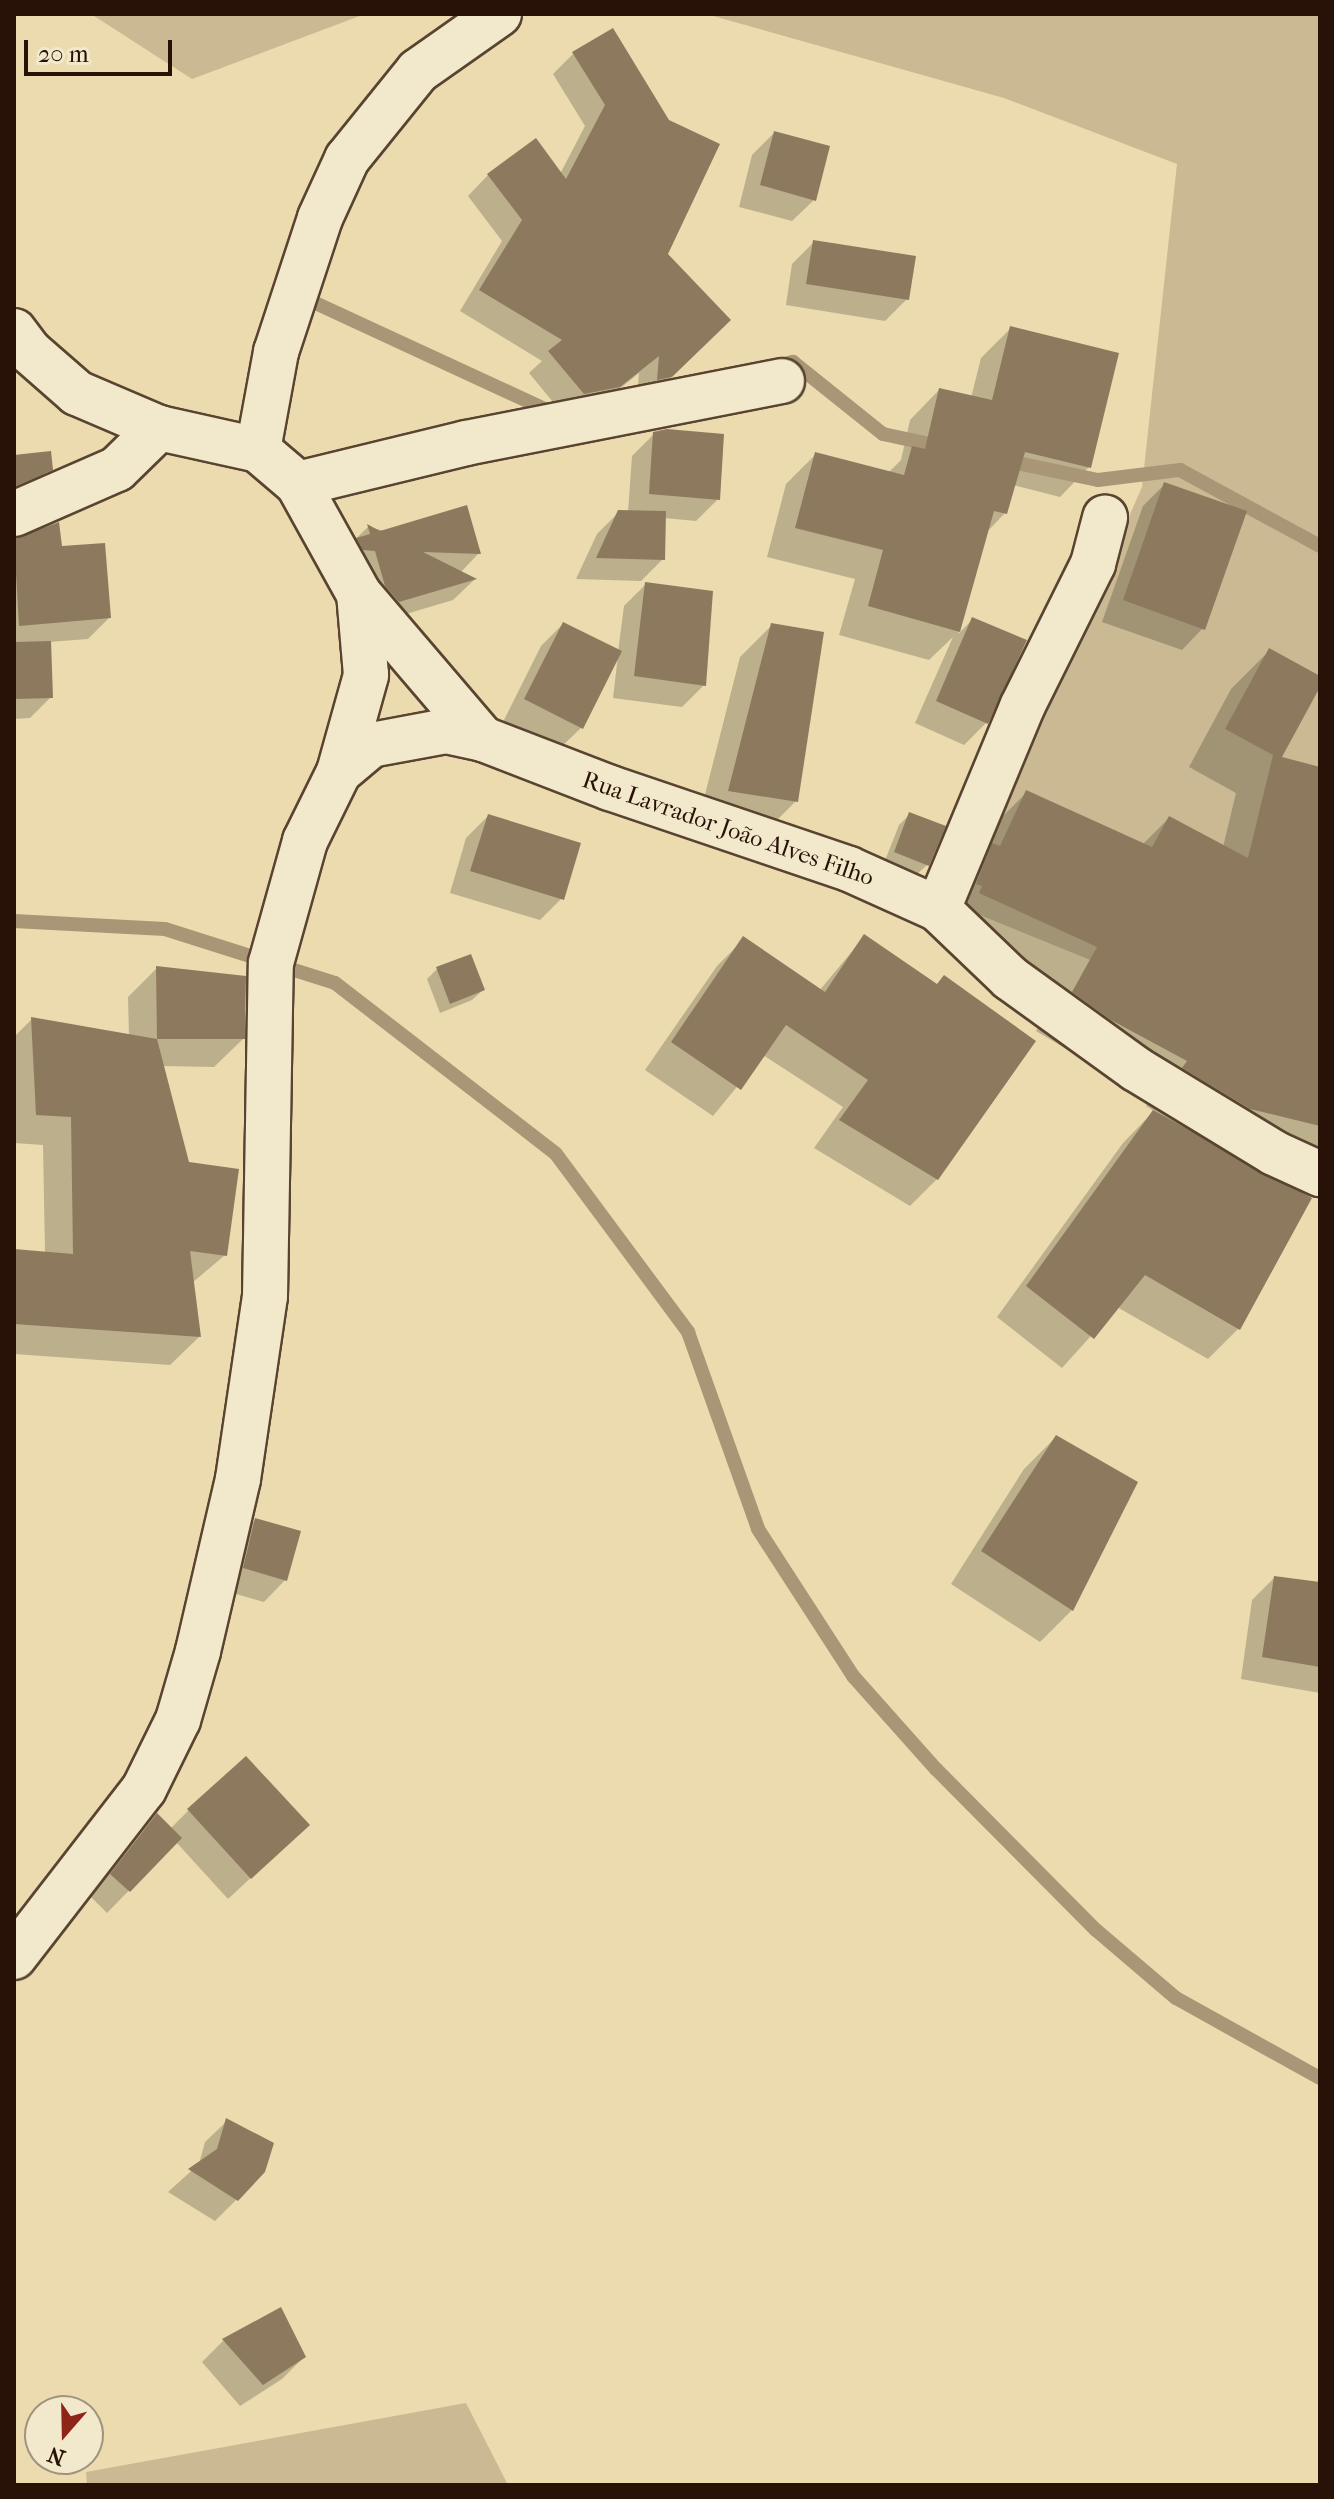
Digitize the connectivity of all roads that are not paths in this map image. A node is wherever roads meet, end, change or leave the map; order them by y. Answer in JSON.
{"nodes":[{"id":1,"x":499,"y":14,"type":"edge"},
{"id":2,"x":14,"y":331,"type":"edge"},
{"id":3,"x":782,"y":381,"type":"dead end"},
{"id":4,"x":159,"y":428,"type":"junction"},
{"id":5,"x":258,"y":450,"type":"junction"},
{"id":6,"x":298,"y":484,"type":"junction"},
{"id":7,"x":14,"y":514,"type":"edge"},
{"id":8,"x":1105,"y":518,"type":"dead end"},
{"id":9,"x":359,"y":594,"type":"junction"},
{"id":10,"x":483,"y":739,"type":"junction"},
{"id":11,"x":339,"y":772,"type":"junction"},
{"id":12,"x":938,"y":909,"type":"junction"},
{"id":13,"x":1320,"y":1174,"type":"edge"},
{"id":14,"x":14,"y":1957,"type":"edge"}],
"edges":[{"from":1,"to":5,"type":"street"},
{"from":2,"to":4,"type":"street"},
{"from":3,"to":6,"type":"street"},
{"from":4,"to":5,"type":"street"},
{"from":4,"to":7,"type":"street"},
{"from":5,"to":6,"type":"street"},
{"from":6,"to":9,"type":"street"},
{"from":8,"to":12,"type":"street"},
{"from":9,"to":10,"type":"street","name":"Rua Lavrador João Alves Filho"},
{"from":9,"to":11,"type":"street"},
{"from":10,"to":11,"type":"street"},
{"from":10,"to":12,"type":"street","name":"Rua Lavrador João Alves Filho"},
{"from":11,"to":14,"type":"street"},
{"from":12,"to":13,"type":"street","name":"Rua Lavrador João Alves Filho"}]}
